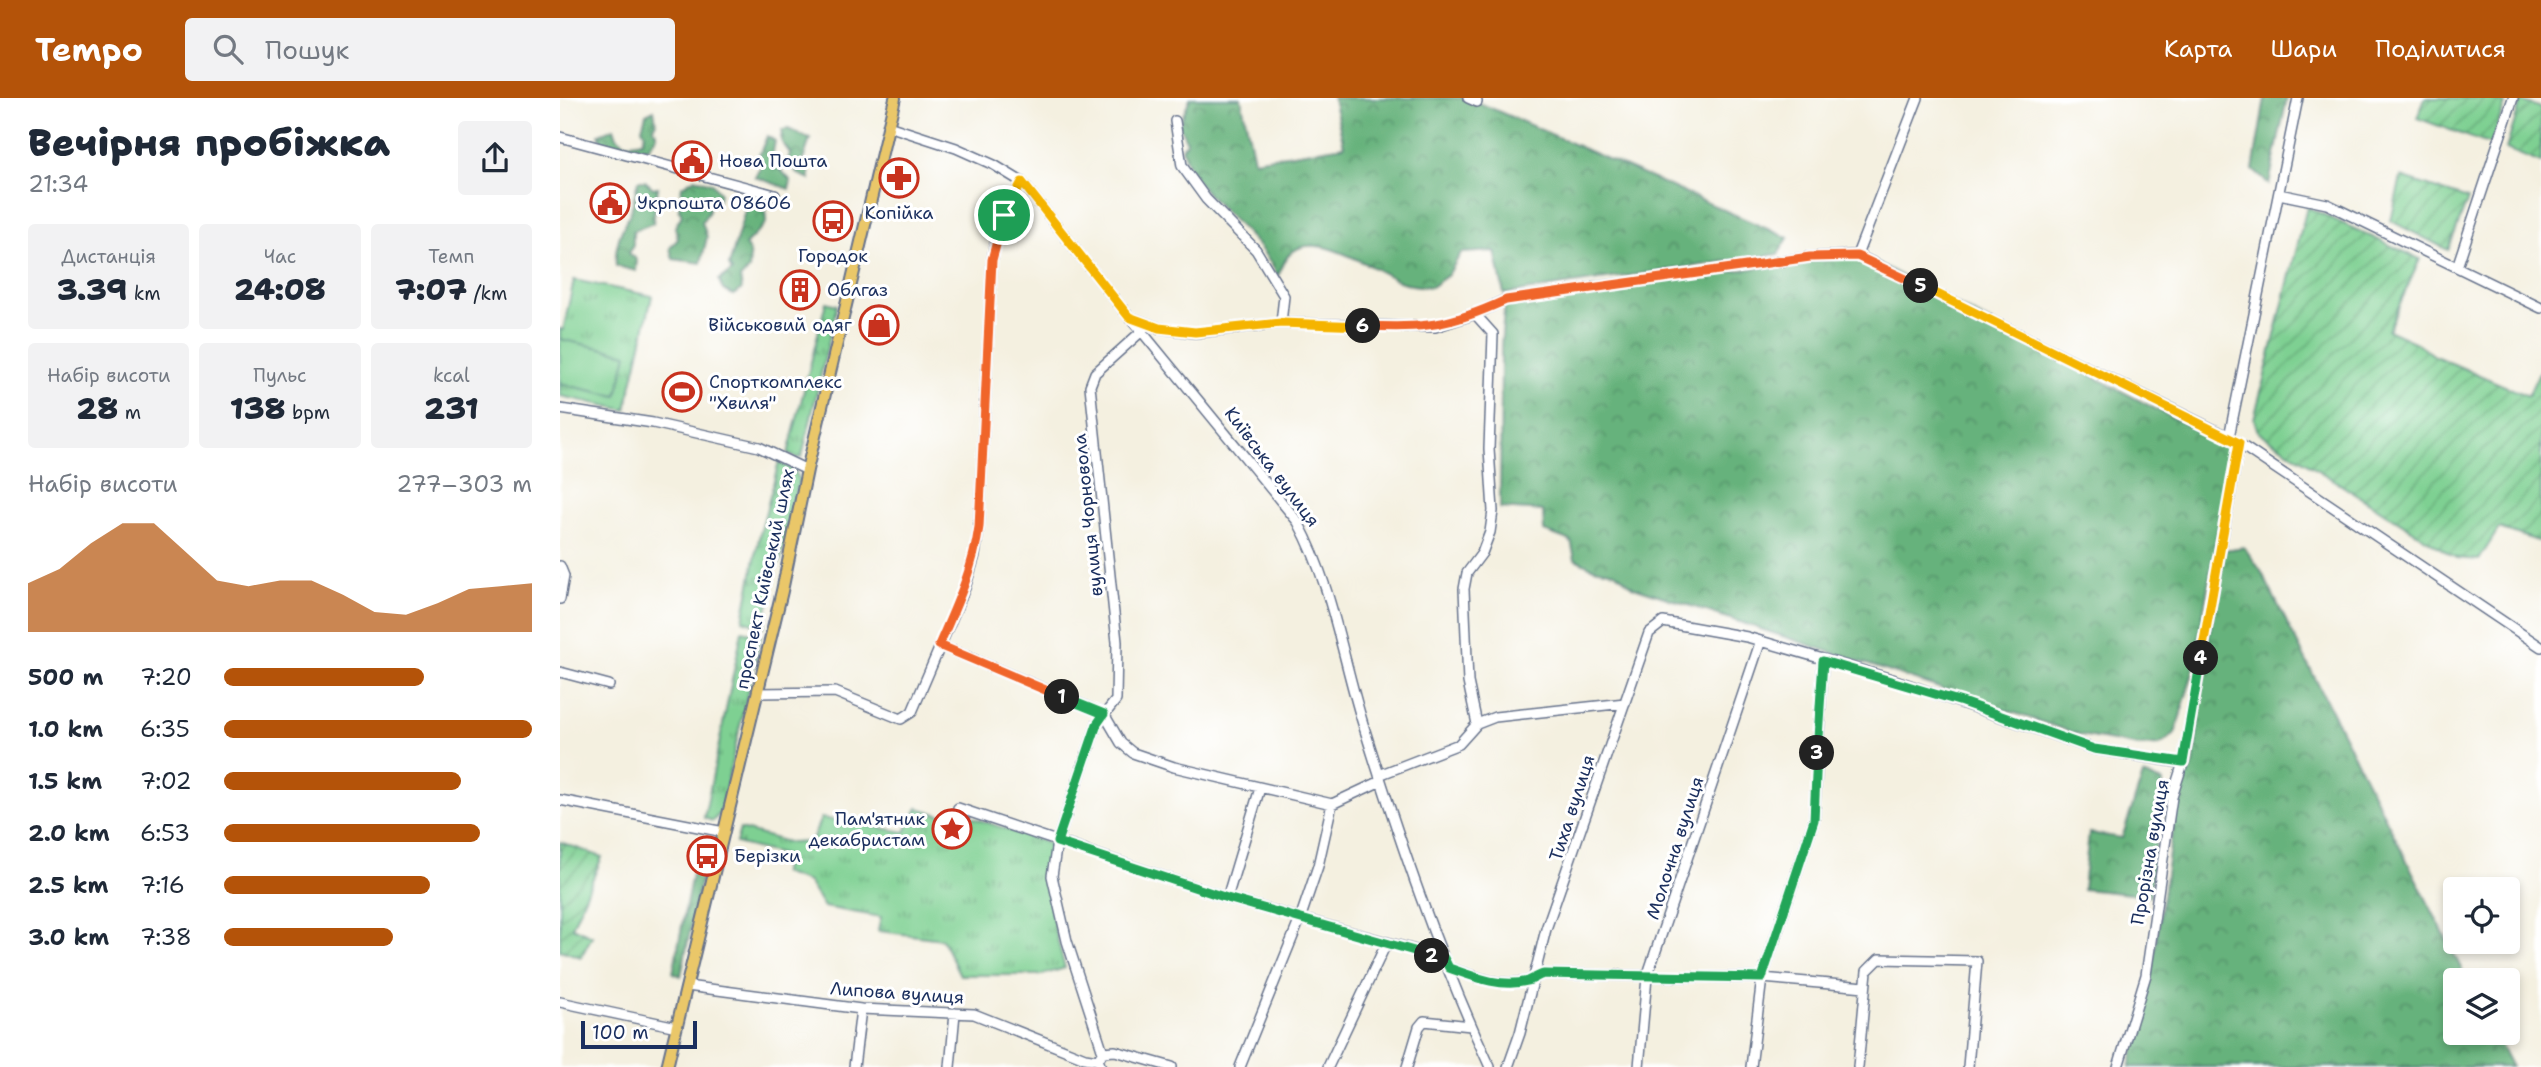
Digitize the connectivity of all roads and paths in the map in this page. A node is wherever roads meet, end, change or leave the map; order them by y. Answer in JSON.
{"nodes":[{"id":1,"x":895,"y":98,"type":"edge"},
{"id":2,"x":1468,"y":98,"type":"edge"},
{"id":3,"x":1476,"y":98,"type":"edge"},
{"id":4,"x":1918,"y":98,"type":"edge"},
{"id":5,"x":2298,"y":98,"type":"edge"},
{"id":6,"x":2513,"y":98,"type":"edge"},
{"id":7,"x":1175,"y":121,"type":"dead end"},
{"id":8,"x":888,"y":126,"type":"junction"},
{"id":9,"x":560,"y":137,"type":"edge"},
{"id":10,"x":1022,"y":182,"type":"junction"},
{"id":11,"x":775,"y":194,"type":"dead end"},
{"id":12,"x":2279,"y":194,"type":"junction"},
{"id":13,"x":1857,"y":256,"type":"junction"},
{"id":14,"x":2457,"y":267,"type":"junction"},
{"id":15,"x":2541,"y":308,"type":"edge"},
{"id":16,"x":1475,"y":314,"type":"junction"},
{"id":17,"x":1129,"y":317,"type":"junction"},
{"id":18,"x":1281,"y":323,"type":"junction"},
{"id":19,"x":1143,"y":330,"type":"junction"},
{"id":20,"x":560,"y":409,"type":"edge"},
{"id":21,"x":2229,"y":437,"type":"junction"},
{"id":22,"x":2239,"y":443,"type":"junction"},
{"id":23,"x":807,"y":470,"type":"junction"},
{"id":24,"x":560,"y":566,"type":"edge"},
{"id":25,"x":560,"y":599,"type":"edge"},
{"id":26,"x":1760,"y":643,"type":"junction"},
{"id":27,"x":939,"y":645,"type":"junction"},
{"id":28,"x":2541,"y":647,"type":"edge"},
{"id":29,"x":1823,"y":661,"type":"junction"},
{"id":30,"x":560,"y":672,"type":"edge"},
{"id":31,"x":610,"y":685,"type":"dead end"},
{"id":32,"x":758,"y":693,"type":"junction"},
{"id":33,"x":1625,"y":703,"type":"junction"},
{"id":34,"x":1104,"y":714,"type":"junction"},
{"id":35,"x":1477,"y":724,"type":"junction"},
{"id":36,"x":2183,"y":762,"type":"junction"},
{"id":37,"x":1380,"y":778,"type":"junction"},
{"id":38,"x":1259,"y":788,"type":"junction"},
{"id":39,"x":560,"y":800,"type":"edge"},
{"id":40,"x":1332,"y":804,"type":"junction"},
{"id":41,"x":958,"y":808,"type":"dead end"},
{"id":42,"x":724,"y":832,"type":"junction"},
{"id":43,"x":1057,"y":842,"type":"junction"},
{"id":44,"x":1227,"y":898,"type":"junction"},
{"id":45,"x":1300,"y":919,"type":"junction"},
{"id":46,"x":1386,"y":944,"type":"junction"},
{"id":47,"x":1444,"y":958,"type":"junction"},
{"id":48,"x":1449,"y":968,"type":"junction"},
{"id":49,"x":1647,"y":976,"type":"junction"},
{"id":50,"x":1762,"y":978,"type":"junction"},
{"id":51,"x":1534,"y":979,"type":"junction"},
{"id":52,"x":687,"y":986,"type":"junction"},
{"id":53,"x":1865,"y":987,"type":"junction"},
{"id":54,"x":560,"y":1002,"type":"edge"},
{"id":55,"x":861,"y":1009,"type":"junction"},
{"id":56,"x":954,"y":1013,"type":"junction"},
{"id":57,"x":1471,"y":1026,"type":"junction"},
{"id":58,"x":677,"y":1027,"type":"junction"},
{"id":59,"x":1101,"y":1060,"type":"edge"},
{"id":60,"x":667,"y":1067,"type":"edge"},
{"id":61,"x":854,"y":1067,"type":"edge"},
{"id":62,"x":950,"y":1067,"type":"edge"},
{"id":63,"x":1171,"y":1067,"type":"edge"},
{"id":64,"x":1240,"y":1067,"type":"edge"},
{"id":65,"x":1328,"y":1067,"type":"edge"},
{"id":66,"x":1407,"y":1067,"type":"edge"},
{"id":67,"x":1490,"y":1067,"type":"edge"},
{"id":68,"x":1508,"y":1067,"type":"edge"},
{"id":69,"x":1639,"y":1067,"type":"edge"},
{"id":70,"x":1751,"y":1067,"type":"edge"},
{"id":71,"x":1858,"y":1067,"type":"edge"},
{"id":72,"x":1968,"y":1067,"type":"edge"},
{"id":73,"x":2118,"y":1067,"type":"edge"}],
"edges":[{"from":1,"to":8,"type":"main road","name":"проспект Київський шлях"},
{"from":2,"to":3,"type":"street"},
{"from":4,"to":13,"type":"street"},
{"from":5,"to":12,"type":"street"},
{"from":6,"to":14,"type":"street"},
{"from":7,"to":18,"type":"street"},
{"from":8,"to":10,"type":"street","name":"Київська вулиця"},
{"from":8,"to":23,"type":"main road","name":"проспект Київський шлях"},
{"from":9,"to":11,"type":"street"},
{"from":10,"to":17,"type":"street","name":"Київська вулиця"},
{"from":10,"to":27,"type":"street"},
{"from":12,"to":14,"type":"street"},
{"from":12,"to":21,"type":"street"},
{"from":13,"to":16,"type":"street"},
{"from":13,"to":21,"type":"street"},
{"from":14,"to":15,"type":"street"},
{"from":16,"to":18,"type":"street"},
{"from":16,"to":35,"type":"street"},
{"from":17,"to":18,"type":"street"},
{"from":17,"to":19,"type":"street","name":"Київська вулиця"},
{"from":19,"to":34,"type":"street","name":"вулиця Чорновола"},
{"from":19,"to":37,"type":"street","name":"Київська вулиця"},
{"from":20,"to":23,"type":"street"},
{"from":21,"to":22,"type":"street"},
{"from":22,"to":28,"type":"street"},
{"from":22,"to":36,"type":"street"},
{"from":23,"to":32,"type":"main road","name":"проспект Київський шлях"},
{"from":24,"to":25,"type":"street"},
{"from":26,"to":29,"type":"street","name":"Прорізна вулиця"},
{"from":26,"to":33,"type":"street","name":"Тиха вулиця"},
{"from":26,"to":49,"type":"street","name":"Молочна вулиця"},
{"from":27,"to":32,"type":"street"},
{"from":27,"to":34,"type":"street"},
{"from":29,"to":36,"type":"street","name":"Прорізна вулиця"},
{"from":29,"to":50,"type":"street"},
{"from":30,"to":31,"type":"street"},
{"from":32,"to":42,"type":"main road","name":"проспект Київський шлях"},
{"from":33,"to":35,"type":"street"},
{"from":33,"to":51,"type":"street","name":"Тиха вулиця"},
{"from":34,"to":38,"type":"street"},
{"from":34,"to":43,"type":"street","name":"вулиця Чорновола"},
{"from":35,"to":37,"type":"street"},
{"from":36,"to":73,"type":"street","name":"Прорізна вулиця"},
{"from":37,"to":40,"type":"street"},
{"from":37,"to":47,"type":"street","name":"Київська вулиця"},
{"from":38,"to":40,"type":"street"},
{"from":38,"to":44,"type":"street"},
{"from":39,"to":42,"type":"street"},
{"from":40,"to":45,"type":"street"},
{"from":41,"to":43,"type":"street"},
{"from":42,"to":52,"type":"main road","name":"проспект Київський шлях"},
{"from":43,"to":44,"type":"street"},
{"from":43,"to":59,"type":"street","name":"вулиця Чорновола"},
{"from":44,"to":45,"type":"street"},
{"from":45,"to":46,"type":"street"},
{"from":45,"to":64,"type":"street"},
{"from":46,"to":47,"type":"street"},
{"from":46,"to":65,"type":"street"},
{"from":47,"to":48,"type":"street","name":"Київська вулиця"},
{"from":48,"to":51,"type":"street"},
{"from":48,"to":57,"type":"street","name":"Київська вулиця"},
{"from":49,"to":50,"type":"street"},
{"from":49,"to":51,"type":"street"},
{"from":49,"to":69,"type":"street","name":"Молочна вулиця"},
{"from":50,"to":53,"type":"street"},
{"from":50,"to":70,"type":"street"},
{"from":51,"to":68,"type":"street","name":"Тиха вулиця"},
{"from":52,"to":55,"type":"street","name":"Липова вулиця"},
{"from":52,"to":58,"type":"main road","name":"проспект Київський шлях"},
{"from":53,"to":71,"type":"street"},
{"from":53,"to":72,"type":"street"},
{"from":54,"to":58,"type":"street"},
{"from":55,"to":56,"type":"street","name":"Липова вулиця"},
{"from":55,"to":61,"type":"street"},
{"from":56,"to":59,"type":"street","name":"Липова вулиця"},
{"from":56,"to":62,"type":"street"},
{"from":57,"to":66,"type":"street"},
{"from":57,"to":67,"type":"street","name":"Київська вулиця"},
{"from":58,"to":60,"type":"main road","name":"проспект Київський шлях"},
{"from":59,"to":63,"type":"street","name":"Липова вулиця"}]}
